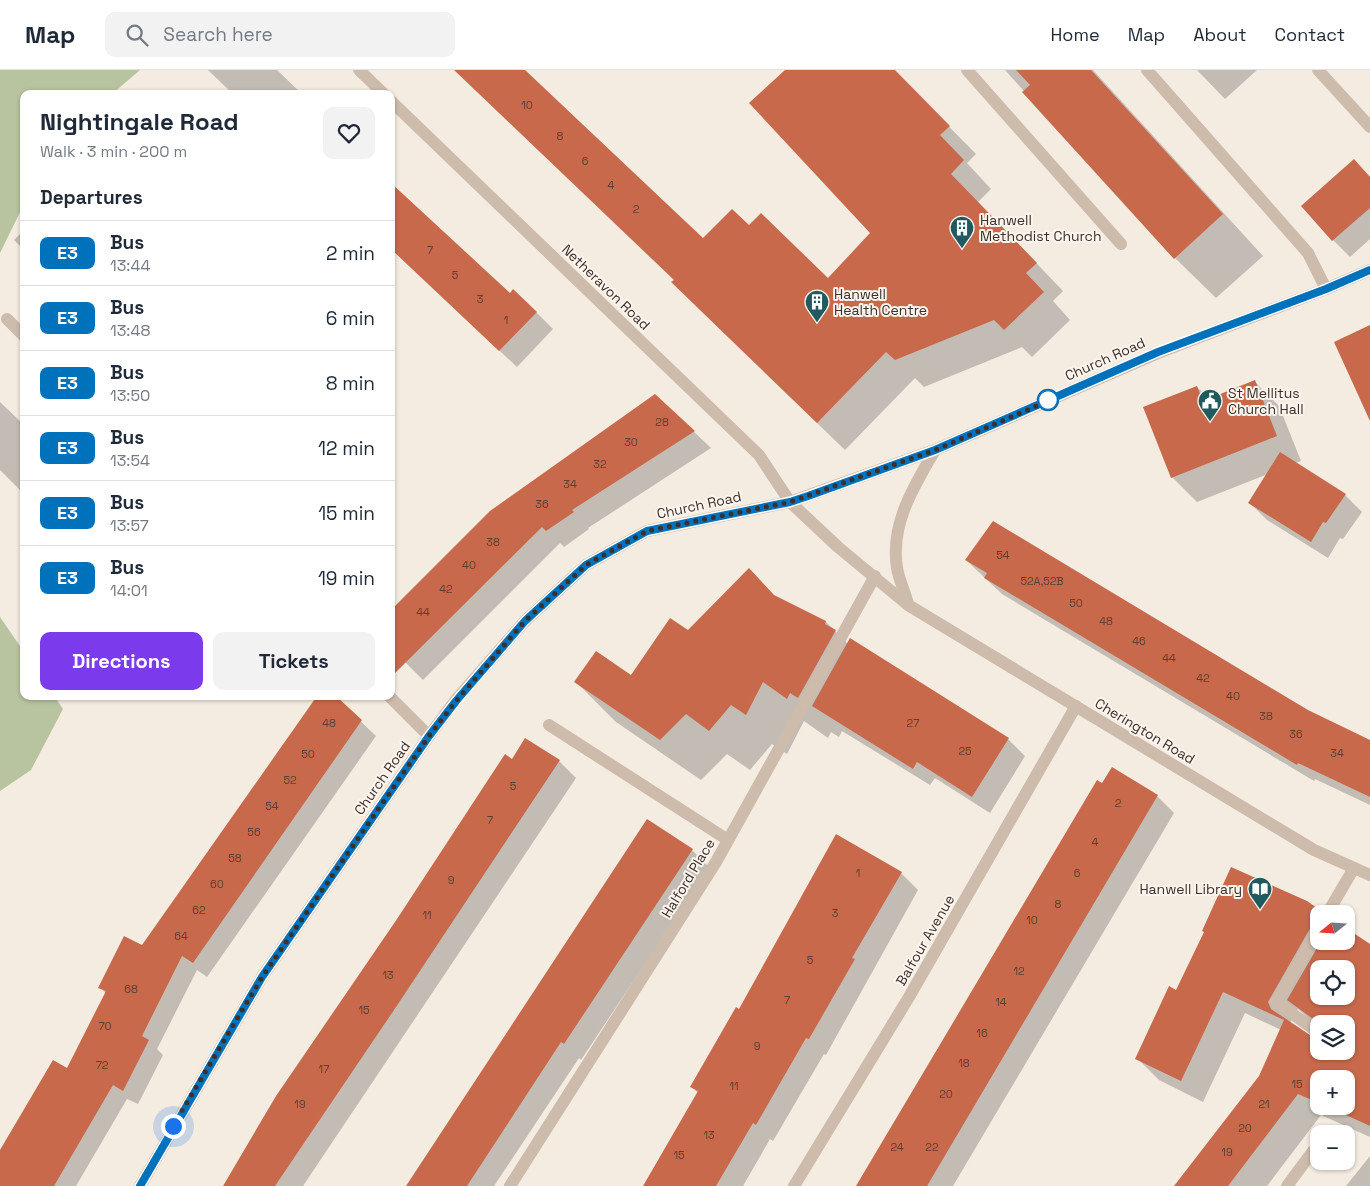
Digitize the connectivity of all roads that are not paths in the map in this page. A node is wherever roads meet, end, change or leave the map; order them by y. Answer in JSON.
{"nodes":[{"id":1,"x":359,"y":70,"type":"edge"},
{"id":2,"x":967,"y":70,"type":"edge"},
{"id":3,"x":1147,"y":70,"type":"edge"},
{"id":4,"x":1318,"y":70,"type":"edge"},
{"id":5,"x":380,"y":90,"type":"edge"},
{"id":6,"x":395,"y":105,"type":"edge"},
{"id":7,"x":1370,"y":127,"type":"edge"},
{"id":8,"x":1121,"y":244,"type":"dead end"},
{"id":9,"x":1370,"y":270,"type":"edge"},
{"id":10,"x":1326,"y":289,"type":"junction"},
{"id":11,"x":7,"y":318,"type":"dead end"},
{"id":12,"x":20,"y":332,"type":"edge"},
{"id":13,"x":935,"y":450,"type":"junction"},
{"id":14,"x":790,"y":502,"type":"junction"},
{"id":15,"x":875,"y":576,"type":"junction"},
{"id":16,"x":908,"y":605,"type":"junction"},
{"id":17,"x":393,"y":700,"type":"edge"},
{"id":18,"x":1076,"y":706,"type":"junction"},
{"id":19,"x":549,"y":725,"type":"dead end"},
{"id":20,"x":429,"y":736,"type":"junction"},
{"id":21,"x":728,"y":840,"type":"junction"},
{"id":22,"x":1354,"y":868,"type":"junction"},
{"id":23,"x":1370,"y":875,"type":"edge"},
{"id":24,"x":1332,"y":905,"type":"edge"},
{"id":25,"x":1310,"y":944,"type":"edge"},
{"id":26,"x":1310,"y":1027,"type":"edge"},
{"id":27,"x":1310,"y":1156,"type":"edge"},
{"id":28,"x":140,"y":1186,"type":"edge"},
{"id":29,"x":510,"y":1186,"type":"edge"},
{"id":30,"x":794,"y":1186,"type":"edge"},
{"id":31,"x":1287,"y":1186,"type":"edge"}],
"edges":[{"from":1,"to":5,"type":"street"},
{"from":2,"to":8,"type":"street"},
{"from":3,"to":10,"type":"street"},
{"from":4,"to":7,"type":"street"},
{"from":6,"to":14,"type":"street","name":"Netheravon Road"},
{"from":9,"to":10,"type":"street","name":"Church Road"},
{"from":10,"to":13,"type":"street","name":"Church Road"},
{"from":11,"to":12,"type":"street"},
{"from":13,"to":14,"type":"street","name":"Church Road"},
{"from":13,"to":16,"type":"street"},
{"from":14,"to":15,"type":"street","name":"Cherington Road"},
{"from":14,"to":20,"type":"street","name":"Church Road"},
{"from":15,"to":16,"type":"street","name":"Cherington Road"},
{"from":15,"to":21,"type":"street","name":"Halford Place"},
{"from":16,"to":18,"type":"street","name":"Cherington Road"},
{"from":17,"to":20,"type":"street"},
{"from":18,"to":22,"type":"street","name":"Cherington Road"},
{"from":18,"to":30,"type":"street","name":"Balfour Avenue"},
{"from":19,"to":21,"type":"street"},
{"from":20,"to":28,"type":"street","name":"Church Road"},
{"from":21,"to":29,"type":"street","name":"Halford Place"},
{"from":22,"to":23,"type":"street","name":"Cherington Road"},
{"from":22,"to":24,"type":"street"},
{"from":25,"to":26,"type":"street"},
{"from":27,"to":31,"type":"street"}]}
